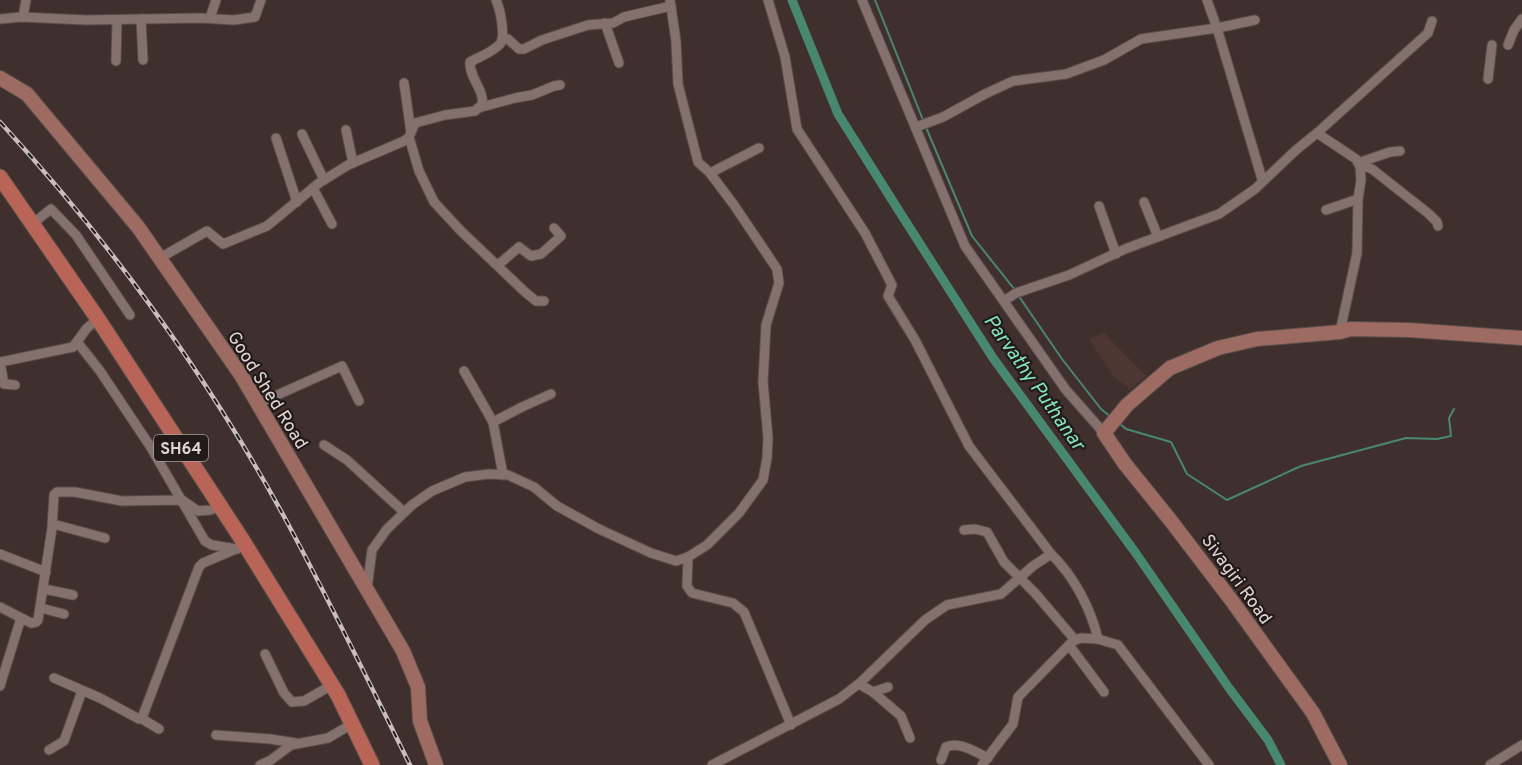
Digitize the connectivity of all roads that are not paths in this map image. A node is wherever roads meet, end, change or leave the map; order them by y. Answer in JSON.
{"nodes":[{"id":1,"x":26,"y":0,"type":"edge"},
{"id":2,"x":216,"y":0,"type":"edge"},
{"id":3,"x":261,"y":0,"type":"edge"},
{"id":4,"x":497,"y":0,"type":"edge"},
{"id":5,"x":768,"y":0,"type":"edge"},
{"id":6,"x":862,"y":0,"type":"edge"},
{"id":7,"x":1207,"y":0,"type":"edge"},
{"id":8,"x":670,"y":3,"type":"edge"},
{"id":9,"x":23,"y":17,"type":"junction"},
{"id":10,"x":0,"y":18,"type":"edge"},
{"id":11,"x":210,"y":18,"type":"junction"},
{"id":12,"x":141,"y":19,"type":"junction"},
{"id":13,"x":1522,"y":19,"type":"edge"},
{"id":14,"x":117,"y":20,"type":"junction"},
{"id":15,"x":1255,"y":20,"type":"dead end"},
{"id":16,"x":1432,"y":21,"type":"dead end"},
{"id":17,"x":605,"y":23,"type":"junction"},
{"id":18,"x":1216,"y":28,"type":"junction"},
{"id":19,"x":502,"y":39,"type":"junction"},
{"id":20,"x":1492,"y":45,"type":"dead end"},
{"id":21,"x":1508,"y":45,"type":"dead end"},
{"id":22,"x":143,"y":60,"type":"dead end"},
{"id":23,"x":116,"y":62,"type":"dead end"},
{"id":24,"x":619,"y":63,"type":"dead end"},
{"id":25,"x":0,"y":78,"type":"edge"},
{"id":26,"x":1488,"y":79,"type":"dead end"},
{"id":27,"x":405,"y":83,"type":"dead end"},
{"id":28,"x":560,"y":86,"type":"dead end"},
{"id":29,"x":478,"y":108,"type":"junction"},
{"id":30,"x":916,"y":128,"type":"junction"},
{"id":31,"x":346,"y":130,"type":"dead end"},
{"id":32,"x":1317,"y":133,"type":"junction"},
{"id":33,"x":302,"y":134,"type":"dead end"},
{"id":34,"x":410,"y":134,"type":"junction"},
{"id":35,"x":276,"y":138,"type":"dead end"},
{"id":36,"x":759,"y":148,"type":"dead end"},
{"id":37,"x":1400,"y":151,"type":"dead end"},
{"id":38,"x":353,"y":163,"type":"junction"},
{"id":39,"x":1359,"y":163,"type":"junction"},
{"id":40,"x":710,"y":173,"type":"junction"},
{"id":41,"x":0,"y":177,"type":"edge"},
{"id":42,"x":1262,"y":178,"type":"dead end"},
{"id":43,"x":324,"y":180,"type":"junction"},
{"id":44,"x":312,"y":188,"type":"junction"},
{"id":45,"x":1358,"y":199,"type":"junction"},
{"id":46,"x":297,"y":202,"type":"junction"},
{"id":47,"x":1144,"y":202,"type":"dead end"},
{"id":48,"x":1099,"y":206,"type":"dead end"},
{"id":49,"x":1326,"y":210,"type":"dead end"},
{"id":50,"x":32,"y":224,"type":"junction"},
{"id":51,"x":332,"y":224,"type":"dead end"},
{"id":52,"x":1438,"y":226,"type":"dead end"},
{"id":53,"x":554,"y":228,"type":"dead end"},
{"id":54,"x":1158,"y":237,"type":"junction"},
{"id":55,"x":1116,"y":254,"type":"junction"},
{"id":56,"x":160,"y":258,"type":"junction"},
{"id":57,"x":498,"y":265,"type":"junction"},
{"id":58,"x":544,"y":301,"type":"dead end"},
{"id":59,"x":1004,"y":301,"type":"junction"},
{"id":60,"x":130,"y":315,"type":"dead end"},
{"id":61,"x":98,"y":319,"type":"junction"},
{"id":62,"x":1340,"y":332,"type":"junction"},
{"id":63,"x":1522,"y":339,"type":"edge"},
{"id":64,"x":78,"y":343,"type":"junction"},
{"id":65,"x":0,"y":362,"type":"edge"},
{"id":66,"x":464,"y":371,"type":"dead end"},
{"id":67,"x":15,"y":385,"type":"dead end"},
{"id":68,"x":551,"y":394,"type":"dead end"},
{"id":69,"x":359,"y":401,"type":"dead end"},
{"id":70,"x":257,"y":404,"type":"junction"},
{"id":71,"x":493,"y":422,"type":"junction"},
{"id":72,"x":1104,"y":433,"type":"junction"},
{"id":73,"x":324,"y":445,"type":"dead end"},
{"id":74,"x":503,"y":475,"type":"junction"},
{"id":75,"x":182,"y":500,"type":"junction"},
{"id":76,"x":220,"y":507,"type":"junction"},
{"id":77,"x":404,"y":512,"type":"junction"},
{"id":78,"x":52,"y":524,"type":"junction"},
{"id":79,"x":964,"y":530,"type":"dead end"},
{"id":80,"x":105,"y":538,"type":"dead end"},
{"id":81,"x":241,"y":547,"type":"junction"},
{"id":82,"x":0,"y":554,"type":"edge"},
{"id":83,"x":1051,"y":554,"type":"junction"},
{"id":84,"x":688,"y":557,"type":"junction"},
{"id":85,"x":46,"y":572,"type":"junction"},
{"id":86,"x":1019,"y":578,"type":"junction"},
{"id":87,"x":44,"y":589,"type":"junction"},
{"id":88,"x":366,"y":591,"type":"junction"},
{"id":89,"x":73,"y":595,"type":"dead end"},
{"id":90,"x":0,"y":608,"type":"edge"},
{"id":91,"x":41,"y":608,"type":"junction"},
{"id":92,"x":64,"y":614,"type":"dead end"},
{"id":93,"x":21,"y":618,"type":"junction"},
{"id":94,"x":1098,"y":639,"type":"junction"},
{"id":95,"x":1072,"y":643,"type":"junction"},
{"id":96,"x":265,"y":654,"type":"dead end"},
{"id":97,"x":54,"y":678,"type":"dead end"},
{"id":98,"x":859,"y":684,"type":"junction"},
{"id":99,"x":332,"y":685,"type":"junction"},
{"id":100,"x":0,"y":686,"type":"edge"},
{"id":101,"x":888,"y":687,"type":"dead end"},
{"id":102,"x":82,"y":691,"type":"junction"},
{"id":103,"x":873,"y":692,"type":"junction"},
{"id":104,"x":1104,"y":692,"type":"dead end"},
{"id":105,"x":142,"y":719,"type":"junction"},
{"id":106,"x":352,"y":724,"type":"junction"},
{"id":107,"x":791,"y":725,"type":"junction"},
{"id":108,"x":159,"y":729,"type":"dead end"},
{"id":109,"x":216,"y":735,"type":"dead end"},
{"id":110,"x":910,"y":738,"type":"dead end"},
{"id":111,"x":296,"y":743,"type":"junction"},
{"id":112,"x":1522,"y":745,"type":"edge"},
{"id":113,"x":49,"y":750,"type":"dead end"},
{"id":114,"x":729,"y":755,"type":"junction"},
{"id":115,"x":940,"y":760,"type":"dead end"},
{"id":116,"x":985,"y":761,"type":"edge"},
{"id":117,"x":260,"y":765,"type":"edge"},
{"id":118,"x":372,"y":765,"type":"edge"},
{"id":119,"x":436,"y":765,"type":"edge"},
{"id":120,"x":712,"y":765,"type":"edge"},
{"id":121,"x":734,"y":765,"type":"edge"},
{"id":122,"x":1209,"y":765,"type":"edge"},
{"id":123,"x":1340,"y":765,"type":"edge"},
{"id":124,"x":1490,"y":765,"type":"edge"}],
"edges":[{"from":1,"to":9,"type":"street"},
{"from":2,"to":11,"type":"street"},
{"from":3,"to":11,"type":"street"},
{"from":4,"to":19,"type":"street"},
{"from":5,"to":83,"type":"street"},
{"from":6,"to":30,"type":"street"},
{"from":7,"to":18,"type":"street"},
{"from":8,"to":17,"type":"street"},
{"from":8,"to":40,"type":"street"},
{"from":9,"to":10,"type":"street"},
{"from":9,"to":14,"type":"street"},
{"from":11,"to":12,"type":"street"},
{"from":12,"to":14,"type":"street"},
{"from":12,"to":22,"type":"street"},
{"from":13,"to":21,"type":"street"},
{"from":14,"to":23,"type":"street"},
{"from":15,"to":18,"type":"street"},
{"from":16,"to":32,"type":"street"},
{"from":17,"to":19,"type":"street"},
{"from":17,"to":24,"type":"street"},
{"from":18,"to":30,"type":"street"},
{"from":18,"to":42,"type":"street"},
{"from":19,"to":29,"type":"street"},
{"from":20,"to":26,"type":"street"},
{"from":25,"to":56,"type":"main road","name":"Good Shed Road"},
{"from":27,"to":34,"type":"street"},
{"from":28,"to":29,"type":"street"},
{"from":29,"to":34,"type":"street"},
{"from":30,"to":59,"type":"street"},
{"from":31,"to":38,"type":"street"},
{"from":32,"to":39,"type":"street"},
{"from":32,"to":54,"type":"street"},
{"from":33,"to":43,"type":"street"},
{"from":34,"to":38,"type":"street"},
{"from":34,"to":57,"type":"street"},
{"from":35,"to":46,"type":"street"},
{"from":36,"to":40,"type":"street"},
{"from":37,"to":39,"type":"street"},
{"from":38,"to":43,"type":"street"},
{"from":39,"to":45,"type":"street"},
{"from":39,"to":52,"type":"street"},
{"from":40,"to":84,"type":"street"},
{"from":41,"to":50,"type":"main road","number":"SH64"},
{"from":43,"to":44,"type":"street"},
{"from":44,"to":46,"type":"street"},
{"from":44,"to":51,"type":"street"},
{"from":45,"to":49,"type":"street"},
{"from":45,"to":62,"type":"street"},
{"from":46,"to":56,"type":"street"},
{"from":47,"to":54,"type":"street"},
{"from":48,"to":55,"type":"street"},
{"from":50,"to":60,"type":"street"},
{"from":50,"to":61,"type":"main road","number":"SH64"},
{"from":53,"to":57,"type":"street"},
{"from":54,"to":55,"type":"street"},
{"from":55,"to":59,"type":"street"},
{"from":56,"to":70,"type":"main road","name":"Good Shed Road"},
{"from":57,"to":58,"type":"street"},
{"from":59,"to":72,"type":"street"},
{"from":61,"to":64,"type":"street"},
{"from":61,"to":76,"type":"main road","number":"SH64"},
{"from":62,"to":63,"type":"main road"},
{"from":62,"to":72,"type":"main road"},
{"from":64,"to":65,"type":"street"},
{"from":64,"to":75,"type":"street"},
{"from":65,"to":67,"type":"street"},
{"from":66,"to":71,"type":"street"},
{"from":68,"to":71,"type":"street"},
{"from":69,"to":70,"type":"street"},
{"from":70,"to":88,"type":"main road","name":"Good Shed Road"},
{"from":71,"to":74,"type":"street"},
{"from":72,"to":123,"type":"main road","name":"Sivagiri Road"},
{"from":73,"to":77,"type":"street"},
{"from":74,"to":77,"type":"street"},
{"from":74,"to":84,"type":"street"},
{"from":75,"to":76,"type":"street"},
{"from":75,"to":78,"type":"street"},
{"from":75,"to":81,"type":"street"},
{"from":76,"to":81,"type":"main road","number":"SH64"},
{"from":77,"to":88,"type":"street"},
{"from":78,"to":80,"type":"street"},
{"from":78,"to":85,"type":"street"},
{"from":79,"to":86,"type":"street"},
{"from":81,"to":99,"type":"main road","number":"SH64"},
{"from":81,"to":105,"type":"street"},
{"from":82,"to":85,"type":"street"},
{"from":83,"to":86,"type":"street"},
{"from":83,"to":94,"type":"street"},
{"from":84,"to":107,"type":"street"},
{"from":85,"to":87,"type":"street"},
{"from":86,"to":95,"type":"street"},
{"from":86,"to":98,"type":"street"},
{"from":87,"to":89,"type":"street"},
{"from":87,"to":91,"type":"street"},
{"from":88,"to":119,"type":"main road","name":"Good Shed Road"},
{"from":90,"to":93,"type":"street"},
{"from":91,"to":92,"type":"street"},
{"from":91,"to":93,"type":"street"},
{"from":93,"to":100,"type":"street"},
{"from":94,"to":95,"type":"street"},
{"from":94,"to":122,"type":"street"},
{"from":95,"to":104,"type":"street"},
{"from":95,"to":116,"type":"street"},
{"from":96,"to":99,"type":"street"},
{"from":97,"to":102,"type":"street"},
{"from":98,"to":103,"type":"street"},
{"from":98,"to":107,"type":"street"},
{"from":99,"to":106,"type":"main road","number":"SH64"},
{"from":101,"to":103,"type":"street"},
{"from":102,"to":105,"type":"street"},
{"from":102,"to":113,"type":"street"},
{"from":103,"to":110,"type":"street"},
{"from":105,"to":108,"type":"street"},
{"from":106,"to":111,"type":"street"},
{"from":106,"to":118,"type":"main road","number":"SH64"},
{"from":107,"to":114,"type":"street"},
{"from":109,"to":111,"type":"street"},
{"from":111,"to":117,"type":"street"},
{"from":112,"to":124,"type":"street"},
{"from":114,"to":120,"type":"street"},
{"from":114,"to":121,"type":"street"},
{"from":115,"to":116,"type":"street"}]}
